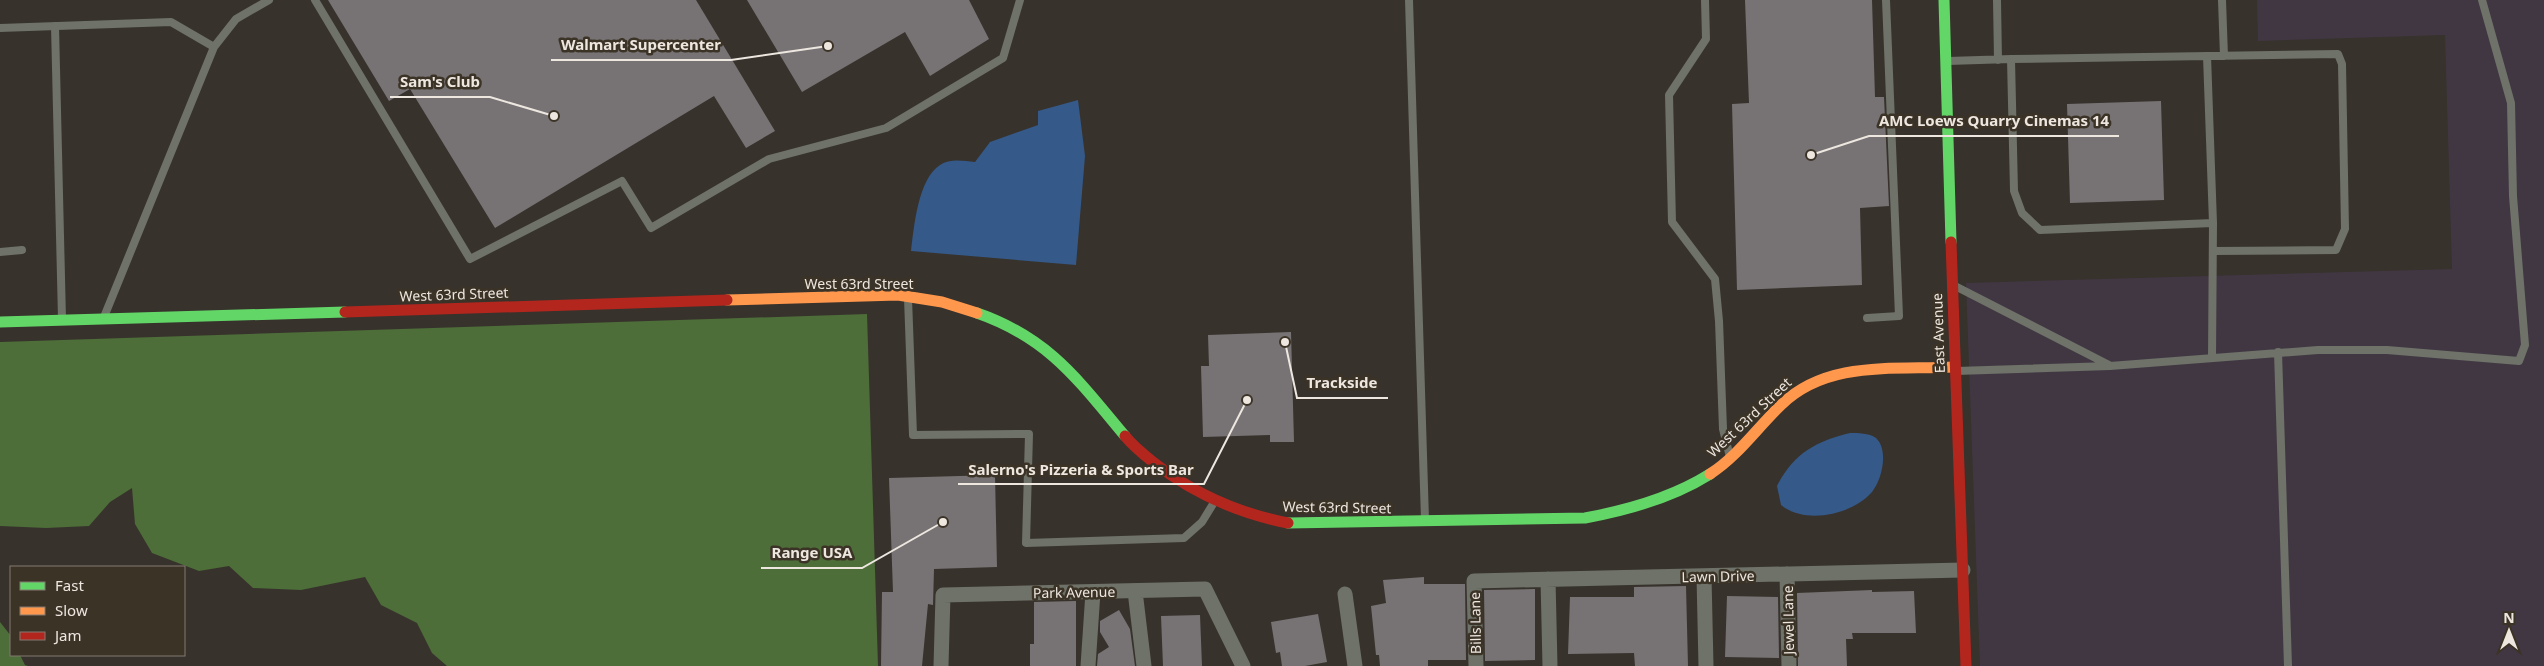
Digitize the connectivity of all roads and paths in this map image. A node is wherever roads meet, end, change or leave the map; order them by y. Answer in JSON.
{"nodes":[{"id":1,"x":269,"y":0,"type":"edge"},
{"id":2,"x":315,"y":0,"type":"edge"},
{"id":3,"x":1020,"y":0,"type":"edge"},
{"id":4,"x":1409,"y":0,"type":"edge"},
{"id":5,"x":1705,"y":0,"type":"edge"},
{"id":6,"x":1886,"y":0,"type":"edge"},
{"id":7,"x":1944,"y":0,"type":"edge"},
{"id":8,"x":1996,"y":0,"type":"edge"},
{"id":9,"x":2222,"y":0,"type":"edge"},
{"id":10,"x":2482,"y":0,"type":"edge"},
{"id":11,"x":55,"y":26,"type":"junction"},
{"id":12,"x":0,"y":28,"type":"edge"},
{"id":13,"x":214,"y":47,"type":"junction"},
{"id":14,"x":2207,"y":56,"type":"junction"},
{"id":15,"x":2224,"y":56,"type":"junction"},
{"id":16,"x":1998,"y":60,"type":"junction"},
{"id":17,"x":2011,"y":60,"type":"junction"},
{"id":18,"x":1946,"y":61,"type":"junction"},
{"id":19,"x":2213,"y":223,"type":"junction"},
{"id":20,"x":22,"y":250,"type":"dead end"},
{"id":21,"x":2213,"y":251,"type":"junction"},
{"id":22,"x":0,"y":252,"type":"edge"},
{"id":23,"x":1952,"y":284,"type":"junction"},
{"id":24,"x":908,"y":296,"type":"junction"},
{"id":25,"x":1867,"y":318,"type":"dead end"},
{"id":26,"x":103,"y":320,"type":"junction"},
{"id":27,"x":62,"y":321,"type":"junction"},
{"id":28,"x":0,"y":322,"type":"edge"},
{"id":29,"x":2278,"y":352,"type":"junction"},
{"id":30,"x":2212,"y":358,"type":"junction"},
{"id":31,"x":2110,"y":366,"type":"junction"},
{"id":32,"x":1954,"y":369,"type":"junction"},
{"id":33,"x":1730,"y":459,"type":"junction"},
{"id":34,"x":1214,"y":502,"type":"junction"},
{"id":35,"x":1425,"y":523,"type":"junction"},
{"id":36,"x":1963,"y":570,"type":"junction"},
{"id":37,"x":1787,"y":574,"type":"junction"},
{"id":38,"x":1704,"y":576,"type":"junction"},
{"id":39,"x":1548,"y":579,"type":"junction"},
{"id":40,"x":1474,"y":581,"type":"joint"},
{"id":41,"x":1135,"y":591,"type":"junction"},
{"id":42,"x":1093,"y":592,"type":"junction"},
{"id":43,"x":1345,"y":594,"type":"dead end"},
{"id":44,"x":941,"y":666,"type":"edge"},
{"id":45,"x":1088,"y":666,"type":"edge"},
{"id":46,"x":1144,"y":666,"type":"edge"},
{"id":47,"x":1243,"y":666,"type":"edge"},
{"id":48,"x":1355,"y":666,"type":"edge"},
{"id":49,"x":1476,"y":666,"type":"edge"},
{"id":50,"x":1550,"y":666,"type":"edge"},
{"id":51,"x":1706,"y":666,"type":"edge"},
{"id":52,"x":1789,"y":666,"type":"edge"},
{"id":53,"x":1966,"y":666,"type":"edge"},
{"id":54,"x":2288,"y":666,"type":"edge"}],
"edges":[{"from":1,"to":13,"type":"lane"},
{"from":2,"to":3,"type":"lane"},
{"from":4,"to":35,"type":"lane"},
{"from":5,"to":33,"type":"lane"},
{"from":6,"to":25,"type":"lane"},
{"from":7,"to":18,"type":"street","name":"East Avenue"},
{"from":8,"to":16,"type":"lane"},
{"from":9,"to":15,"type":"lane"},
{"from":10,"to":29,"type":"lane"},
{"from":11,"to":12,"type":"lane"},
{"from":11,"to":13,"type":"lane"},
{"from":11,"to":27,"type":"lane"},
{"from":13,"to":26,"type":"lane"},
{"from":14,"to":15,"type":"lane"},
{"from":14,"to":17,"type":"lane"},
{"from":14,"to":19,"type":"lane"},
{"from":15,"to":21,"type":"lane"},
{"from":16,"to":17,"type":"lane"},
{"from":16,"to":18,"type":"lane"},
{"from":17,"to":19,"type":"lane"},
{"from":18,"to":23,"type":"street","name":"East Avenue"},
{"from":19,"to":21,"type":"lane"},
{"from":20,"to":22,"type":"lane"},
{"from":21,"to":30,"type":"lane"},
{"from":23,"to":31,"type":"lane"},
{"from":23,"to":32,"type":"street","name":"East Avenue"},
{"from":24,"to":26,"type":"street","name":"West 63rd Street"},
{"from":24,"to":34,"type":"street","name":"West 63rd Street"},
{"from":24,"to":34,"type":"lane"},
{"from":26,"to":27,"type":"street","name":"West 63rd Street"},
{"from":27,"to":28,"type":"street","name":"West 63rd Street"},
{"from":29,"to":30,"type":"lane"},
{"from":29,"to":54,"type":"lane"},
{"from":30,"to":31,"type":"lane"},
{"from":31,"to":32,"type":"lane"},
{"from":32,"to":33,"type":"street","name":"West 63rd Street"},
{"from":32,"to":36,"type":"street","name":"East Avenue"},
{"from":33,"to":35,"type":"street","name":"West 63rd Street"},
{"from":34,"to":35,"type":"street","name":"West 63rd Street"},
{"from":36,"to":37,"type":"street","name":"Lawn Drive"},
{"from":36,"to":53,"type":"street","name":"East Avenue"},
{"from":37,"to":38,"type":"street","name":"Lawn Drive"},
{"from":37,"to":52,"type":"street","name":"Jewel Lane"},
{"from":38,"to":39,"type":"street","name":"Lawn Drive"},
{"from":38,"to":51,"type":"street"},
{"from":39,"to":40,"type":"street","name":"Lawn Drive"},
{"from":39,"to":50,"type":"street"},
{"from":40,"to":49,"type":"street","name":"Bills Lane"},
{"from":41,"to":42,"type":"street","name":"Park Avenue"},
{"from":41,"to":46,"type":"street"},
{"from":41,"to":47,"type":"street","name":"Park Avenue"},
{"from":42,"to":44,"type":"street","name":"Park Avenue"},
{"from":42,"to":45,"type":"street"},
{"from":43,"to":48,"type":"street"}]}
